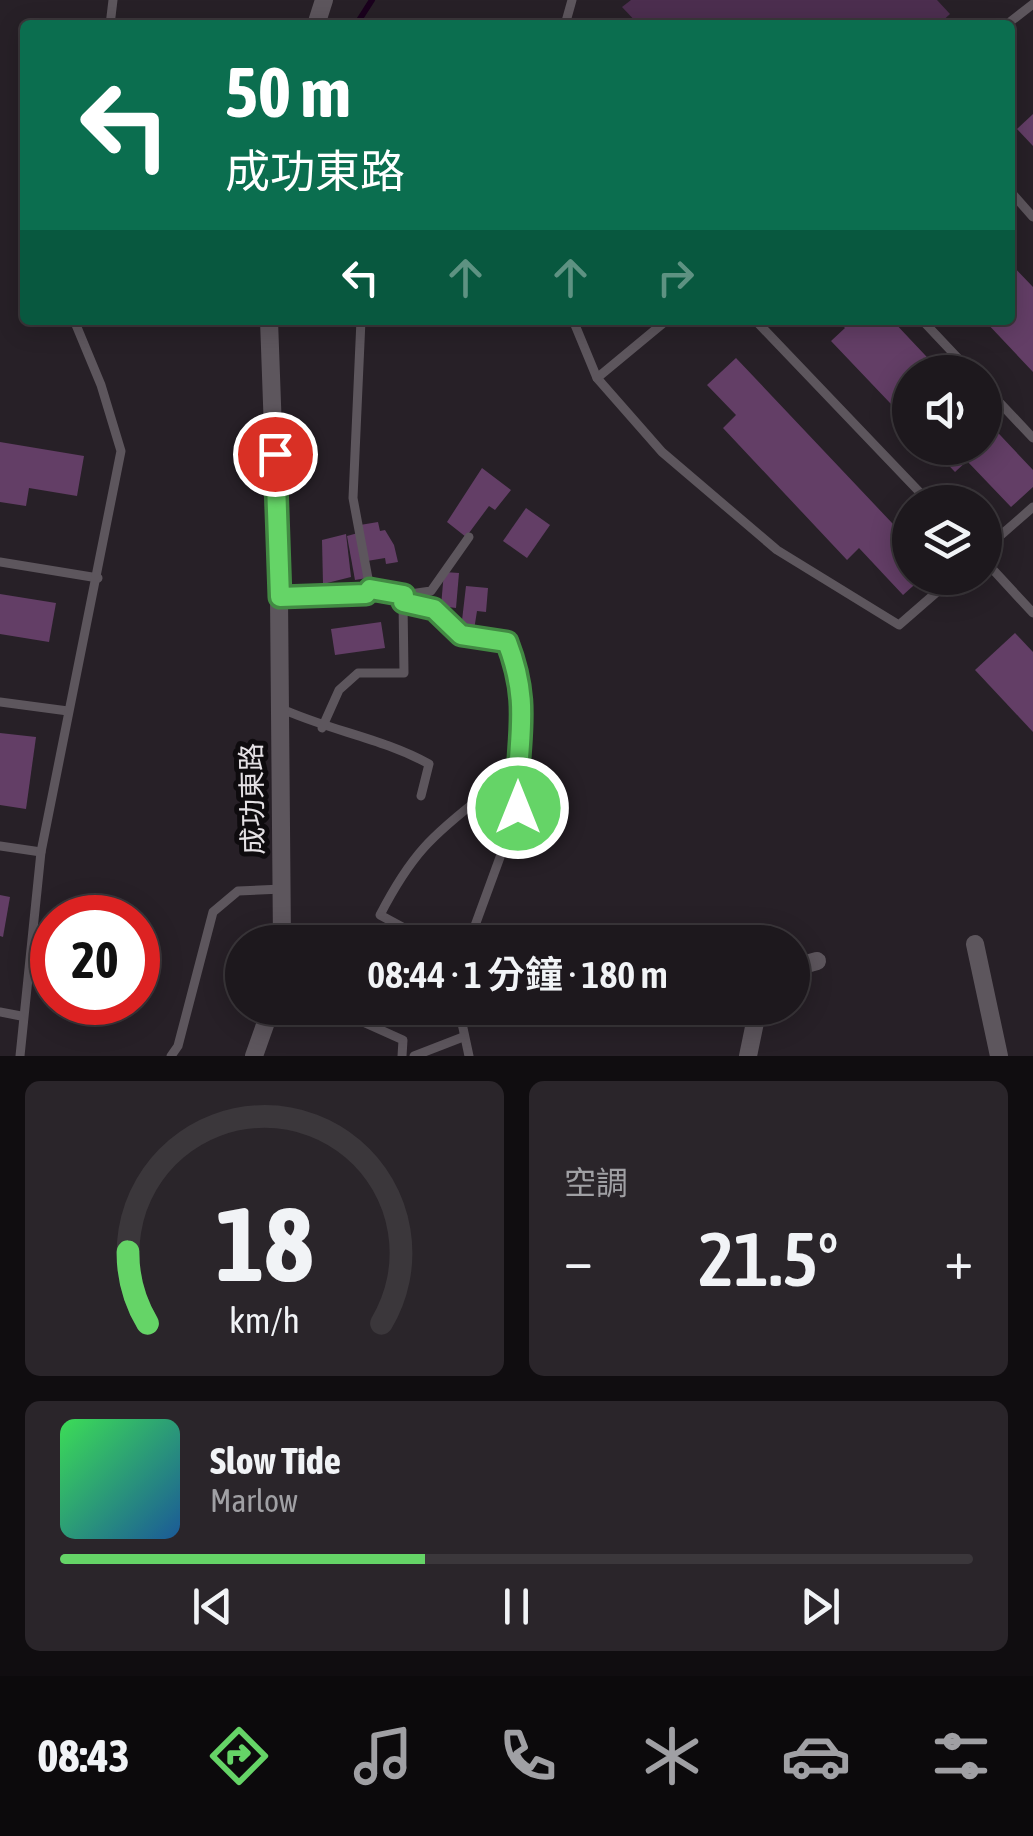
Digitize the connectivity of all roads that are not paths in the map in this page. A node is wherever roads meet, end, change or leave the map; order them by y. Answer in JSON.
{"nodes":[{"id":1,"x":1032,"y":4,"type":"edge"},
{"id":2,"x":1012,"y":20,"type":"edge"},
{"id":3,"x":1015,"y":197,"type":"edge"},
{"id":4,"x":1033,"y":217,"type":"edge"},
{"id":5,"x":76,"y":325,"type":"edge"},
{"id":6,"x":269,"y":325,"type":"edge"},
{"id":7,"x":360,"y":325,"type":"edge"},
{"id":8,"x":576,"y":325,"type":"edge"},
{"id":9,"x":661,"y":325,"type":"edge"},
{"id":10,"x":760,"y":325,"type":"edge"},
{"id":11,"x":927,"y":325,"type":"edge"},
{"id":12,"x":956,"y":355,"type":"edge"},
{"id":13,"x":597,"y":378,"type":"junction"},
{"id":14,"x":1002,"y":405,"type":"edge"},
{"id":15,"x":1033,"y":438,"type":"edge"},
{"id":16,"x":913,"y":485,"type":"edge"},
{"id":17,"x":1033,"y":507,"type":"edge"},
{"id":18,"x":1002,"y":534,"type":"edge"},
{"id":19,"x":469,"y":537,"type":"dead end"},
{"id":20,"x":0,"y":562,"type":"edge"},
{"id":21,"x":98,"y":578,"type":"junction"},
{"id":22,"x":1002,"y":579,"type":"edge"},
{"id":23,"x":370,"y":589,"type":"junction"},
{"id":24,"x":933,"y":595,"type":"edge"},
{"id":25,"x":280,"y":597,"type":"junction"},
{"id":26,"x":403,"y":599,"type":"junction"},
{"id":27,"x":1033,"y":613,"type":"edge"},
{"id":28,"x":0,"y":702,"type":"edge"},
{"id":29,"x":278,"y":707,"type":"junction"},
{"id":30,"x":68,"y":711,"type":"junction"},
{"id":31,"x":322,"y":728,"type":"junction"},
{"id":32,"x":484,"y":795,"type":"dead end"},
{"id":33,"x":421,"y":796,"type":"dead end"},
{"id":34,"x":0,"y":846,"type":"edge"},
{"id":35,"x":41,"y":852,"type":"junction"},
{"id":36,"x":282,"y":889,"type":"junction"},
{"id":37,"x":282,"y":925,"type":"edge"},
{"id":38,"x":399,"y":925,"type":"edge"},
{"id":39,"x":474,"y":925,"type":"edge"},
{"id":40,"x":975,"y":944,"type":"dead end"},
{"id":41,"x":817,"y":962,"type":"dead end"},
{"id":42,"x":810,"y":964,"type":"edge"},
{"id":43,"x":0,"y":1012,"type":"edge"},
{"id":44,"x":21,"y":1016,"type":"junction"},
{"id":45,"x":264,"y":1025,"type":"edge"},
{"id":46,"x":370,"y":1025,"type":"edge"},
{"id":47,"x":461,"y":1025,"type":"edge"},
{"id":48,"x":754,"y":1025,"type":"edge"},
{"id":49,"x":462,"y":1037,"type":"junction"},
{"id":50,"x":20,"y":1056,"type":"edge"},
{"id":51,"x":172,"y":1056,"type":"edge"},
{"id":52,"x":254,"y":1056,"type":"edge"},
{"id":53,"x":402,"y":1056,"type":"edge"},
{"id":54,"x":414,"y":1056,"type":"edge"},
{"id":55,"x":469,"y":1056,"type":"edge"},
{"id":56,"x":748,"y":1056,"type":"edge"},
{"id":57,"x":999,"y":1056,"type":"edge"}],
"edges":[{"from":1,"to":2,"type":"lane"},
{"from":3,"to":4,"type":"lane"},
{"from":5,"to":21,"type":"lane"},
{"from":6,"to":25,"type":"street","name":"成功東路"},
{"from":7,"to":23,"type":"lane"},
{"from":8,"to":13,"type":"lane"},
{"from":9,"to":13,"type":"lane"},
{"from":10,"to":16,"type":"lane"},
{"from":11,"to":12,"type":"lane"},
{"from":13,"to":24,"type":"lane"},
{"from":14,"to":15,"type":"lane"},
{"from":17,"to":18,"type":"lane"},
{"from":19,"to":26,"type":"lane"},
{"from":20,"to":21,"type":"lane"},
{"from":21,"to":30,"type":"lane"},
{"from":22,"to":27,"type":"lane"},
{"from":23,"to":25,"type":"lane"},
{"from":23,"to":26,"type":"lane"},
{"from":25,"to":29,"type":"street","name":"成功東路"},
{"from":26,"to":31,"type":"lane"},
{"from":26,"to":39,"type":"lane"},
{"from":28,"to":30,"type":"lane"},
{"from":29,"to":31,"type":"lane","name":"成功東路"},
{"from":29,"to":36,"type":"street","name":"成功東路"},
{"from":30,"to":35,"type":"lane"},
{"from":31,"to":33,"type":"lane","name":"成功東路"},
{"from":32,"to":38,"type":"lane"},
{"from":34,"to":35,"type":"lane"},
{"from":35,"to":44,"type":"lane"},
{"from":36,"to":37,"type":"street","name":"成功東路"},
{"from":36,"to":51,"type":"lane","name":"成功東路"},
{"from":40,"to":57,"type":"street"},
{"from":41,"to":42,"type":"street"},
{"from":43,"to":44,"type":"lane"},
{"from":44,"to":50,"type":"lane"},
{"from":45,"to":52,"type":"street"},
{"from":46,"to":53,"type":"lane"},
{"from":47,"to":49,"type":"lane"},
{"from":48,"to":56,"type":"street"},
{"from":49,"to":54,"type":"lane"},
{"from":49,"to":55,"type":"lane"}]}
